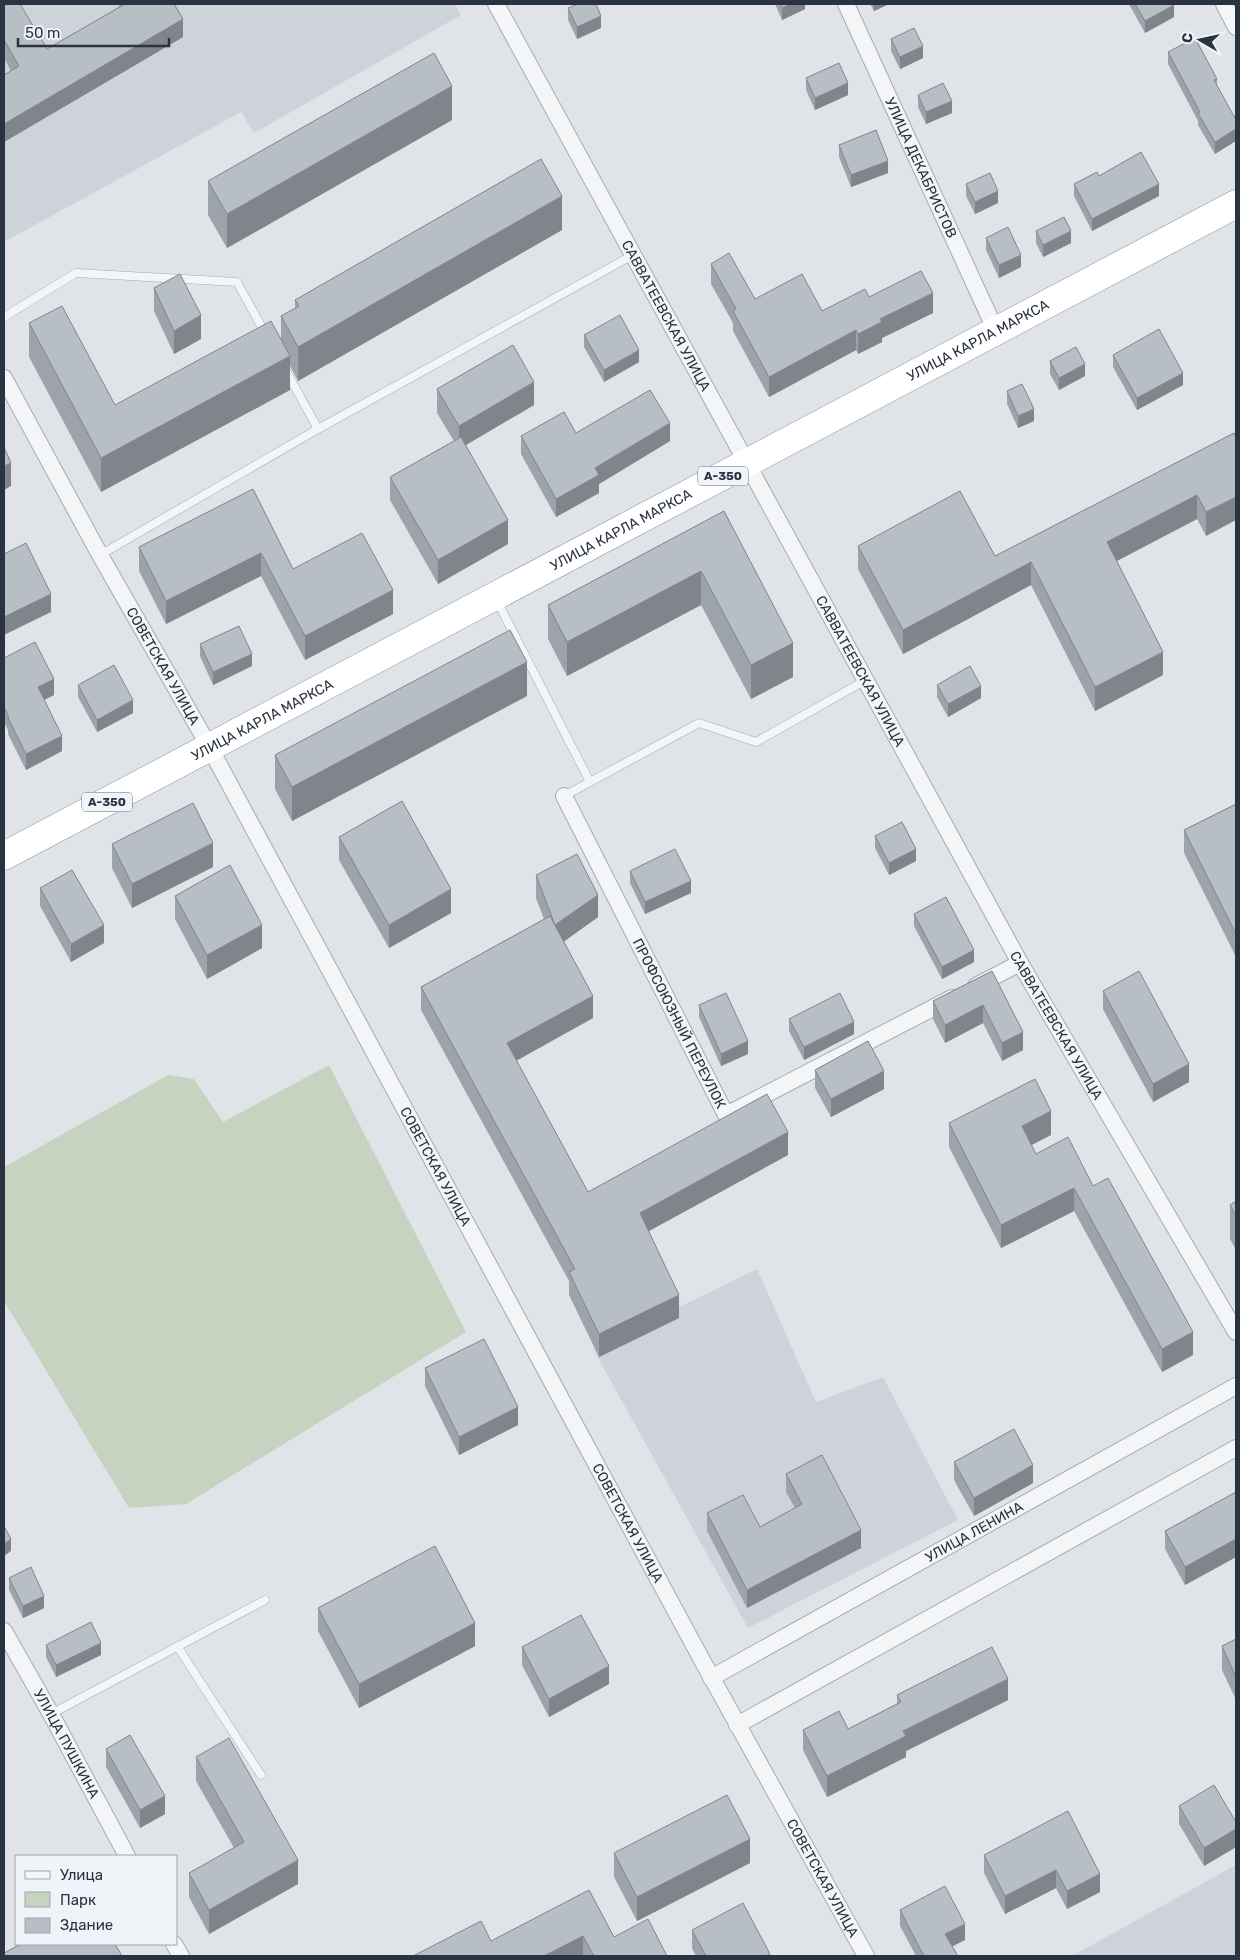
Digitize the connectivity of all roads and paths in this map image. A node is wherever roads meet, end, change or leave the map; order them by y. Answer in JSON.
{"nodes":[{"id":1,"x":496,"y":4,"type":"edge"},
{"id":2,"x":846,"y":4,"type":"edge"},
{"id":3,"x":1224,"y":4,"type":"edge"},
{"id":4,"x":1236,"y":27,"type":"edge"},
{"id":5,"x":1236,"y":204,"type":"edge"},
{"id":6,"x":633,"y":255,"type":"junction"},
{"id":7,"x":4,"y":317,"type":"edge"},
{"id":8,"x":996,"y":330,"type":"junction"},
{"id":9,"x":270,"y":343,"type":"edge"},
{"id":10,"x":280,"y":360,"type":"edge"},
{"id":11,"x":4,"y":378,"type":"edge"},
{"id":12,"x":318,"y":429,"type":"junction"},
{"id":13,"x":747,"y":462,"type":"junction"},
{"id":14,"x":100,"y":555,"type":"junction"},
{"id":15,"x":496,"y":598,"type":"junction"},
{"id":16,"x":866,"y":680,"type":"junction"},
{"id":17,"x":210,"y":748,"type":"junction"},
{"id":18,"x":590,"y":782,"type":"junction"},
{"id":19,"x":564,"y":796,"type":"joint"},
{"id":20,"x":4,"y":856,"type":"edge"},
{"id":21,"x":1020,"y":962,"type":"junction"},
{"id":22,"x":1236,"y":1332,"type":"edge"},
{"id":23,"x":1236,"y":1386,"type":"edge"},
{"id":24,"x":1236,"y":1448,"type":"edge"},
{"id":25,"x":265,"y":1600,"type":"dead end"},
{"id":26,"x":4,"y":1630,"type":"edge"},
{"id":27,"x":177,"y":1646,"type":"junction"},
{"id":28,"x":711,"y":1678,"type":"junction"},
{"id":29,"x":51,"y":1714,"type":"junction"},
{"id":30,"x":737,"y":1725,"type":"junction"},
{"id":31,"x":261,"y":1776,"type":"dead end"},
{"id":32,"x":126,"y":1855,"type":"edge"},
{"id":33,"x":175,"y":1945,"type":"edge"},
{"id":34,"x":181,"y":1956,"type":"edge"},
{"id":35,"x":866,"y":1956,"type":"edge"}],
"edges":[{"from":1,"to":6,"type":"street","name":"САВВАТЕЕВСКАЯ УЛИЦА"},
{"from":2,"to":8,"type":"street","name":"УЛИЦА ДЕКАБРИСТОВ"},
{"from":3,"to":4,"type":"street"},
{"from":5,"to":8,"type":"highway","name":"УЛИЦА КАРЛА МАРКСА","number":"А-350"},
{"from":6,"to":12,"type":"lane"},
{"from":6,"to":13,"type":"street","name":"САВВАТЕЕВСКАЯ УЛИЦА"},
{"from":7,"to":9,"type":"lane"},
{"from":8,"to":13,"type":"highway","name":"УЛИЦА КАРЛА МАРКСА","number":"А-350"},
{"from":10,"to":12,"type":"lane"},
{"from":11,"to":14,"type":"street","name":"СОВЕТСКАЯ УЛИЦА"},
{"from":12,"to":14,"type":"lane"},
{"from":13,"to":15,"type":"highway","name":"УЛИЦА КАРЛА МАРКСА","number":"А-350"},
{"from":13,"to":16,"type":"street","name":"САВВАТЕЕВСКАЯ УЛИЦА"},
{"from":14,"to":17,"type":"street","name":"СОВЕТСКАЯ УЛИЦА"},
{"from":15,"to":17,"type":"highway","name":"УЛИЦА КАРЛА МАРКСА","number":"А-350"},
{"from":15,"to":18,"type":"lane"},
{"from":16,"to":18,"type":"lane"},
{"from":16,"to":21,"type":"street","name":"САВВАТЕЕВСКАЯ УЛИЦА"},
{"from":17,"to":20,"type":"highway","name":"УЛИЦА КАРЛА МАРКСА","number":"А-350"},
{"from":17,"to":28,"type":"street","name":"СОВЕТСКАЯ УЛИЦА"},
{"from":18,"to":19,"type":"lane"},
{"from":19,"to":21,"type":"street","name":"ПРОФСОЮЗНЫЙ ПЕРЕУЛОК"},
{"from":21,"to":22,"type":"street","name":"САВВАТЕЕВСКАЯ УЛИЦА"},
{"from":23,"to":28,"type":"street","name":"УЛИЦА ЛЕНИНА"},
{"from":24,"to":30,"type":"street"},
{"from":25,"to":27,"type":"lane"},
{"from":26,"to":29,"type":"street","name":"УЛИЦА ПУШКИНА"},
{"from":27,"to":29,"type":"lane"},
{"from":27,"to":31,"type":"lane"},
{"from":28,"to":30,"type":"street","name":"СОВЕТСКАЯ УЛИЦА"},
{"from":29,"to":32,"type":"street","name":"УЛИЦА ПУШКИНА"},
{"from":30,"to":35,"type":"street","name":"СОВЕТСКАЯ УЛИЦА"},
{"from":33,"to":34,"type":"street"}]}
